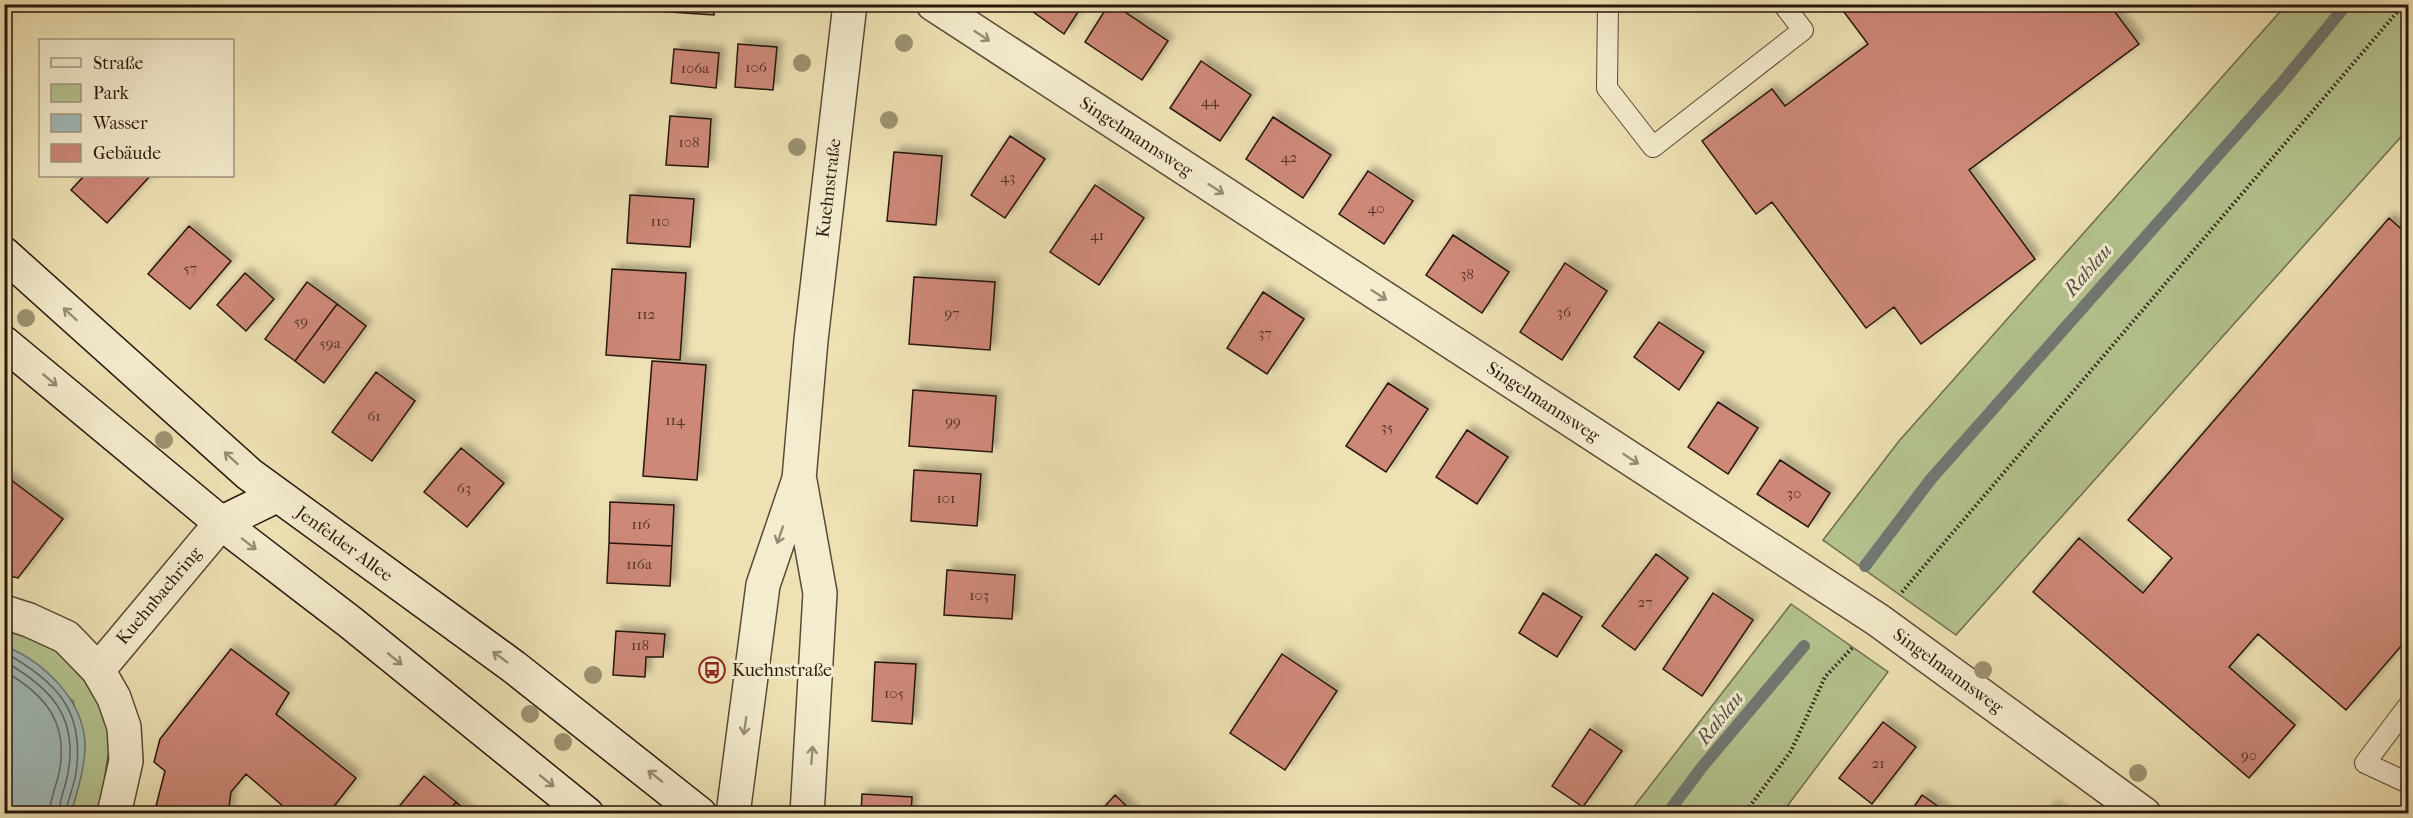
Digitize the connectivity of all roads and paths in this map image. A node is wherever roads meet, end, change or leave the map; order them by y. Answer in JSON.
{"nodes":[{"id":1,"x":850,"y":4,"type":"edge"},
{"id":2,"x":933,"y":4,"type":"edge"},
{"id":3,"x":1608,"y":4,"type":"edge"},
{"id":4,"x":1783,"y":4,"type":"edge"},
{"id":5,"x":2404,"y":4,"type":"edge"},
{"id":6,"x":4,"y":254,"type":"edge"},
{"id":7,"x":4,"y":343,"type":"edge"},
{"id":8,"x":799,"y":479,"type":"junction"},
{"id":9,"x":276,"y":496,"type":"junction"},
{"id":10,"x":221,"y":523,"type":"junction"},
{"id":11,"x":4,"y":612,"type":"edge"},
{"id":12,"x":1878,"y":620,"type":"junction"},
{"id":13,"x":98,"y":669,"type":"junction"},
{"id":14,"x":2409,"y":706,"type":"edge"},
{"id":15,"x":2409,"y":783,"type":"edge"},
{"id":16,"x":114,"y":813,"type":"edge"},
{"id":17,"x":587,"y":813,"type":"edge"},
{"id":18,"x":700,"y":813,"type":"edge"},
{"id":19,"x":733,"y":813,"type":"edge"},
{"id":20,"x":807,"y":813,"type":"edge"},
{"id":21,"x":1744,"y":813,"type":"edge"},
{"id":22,"x":2144,"y":813,"type":"edge"}],
"edges":[{"from":1,"to":8,"type":"street","name":"Kuehnstraße"},
{"from":2,"to":12,"type":"street","name":"Singelmannsweg","one_way":true},
{"from":3,"to":4,"type":"lane"},
{"from":5,"to":12,"type":"path"},
{"from":9,"to":6,"type":"street","name":"Jenfelder Allee","one_way":true},
{"from":7,"to":10,"type":"street","one_way":true},
{"from":8,"to":19,"type":"street","name":"Kuehnstraße","one_way":true},
{"from":20,"to":8,"type":"street","name":"Kuehnstraße","one_way":true},
{"from":9,"to":10,"type":"street"},
{"from":18,"to":9,"type":"street","name":"Jenfelder Allee","one_way":true},
{"from":10,"to":13,"type":"street","name":"Kuehnbachring"},
{"from":10,"to":17,"type":"street","one_way":true},
{"from":11,"to":13,"type":"street"},
{"from":12,"to":21,"type":"path"},
{"from":12,"to":22,"type":"street","name":"Singelmannsweg"},
{"from":13,"to":16,"type":"street"},
{"from":14,"to":15,"type":"lane"}]}
